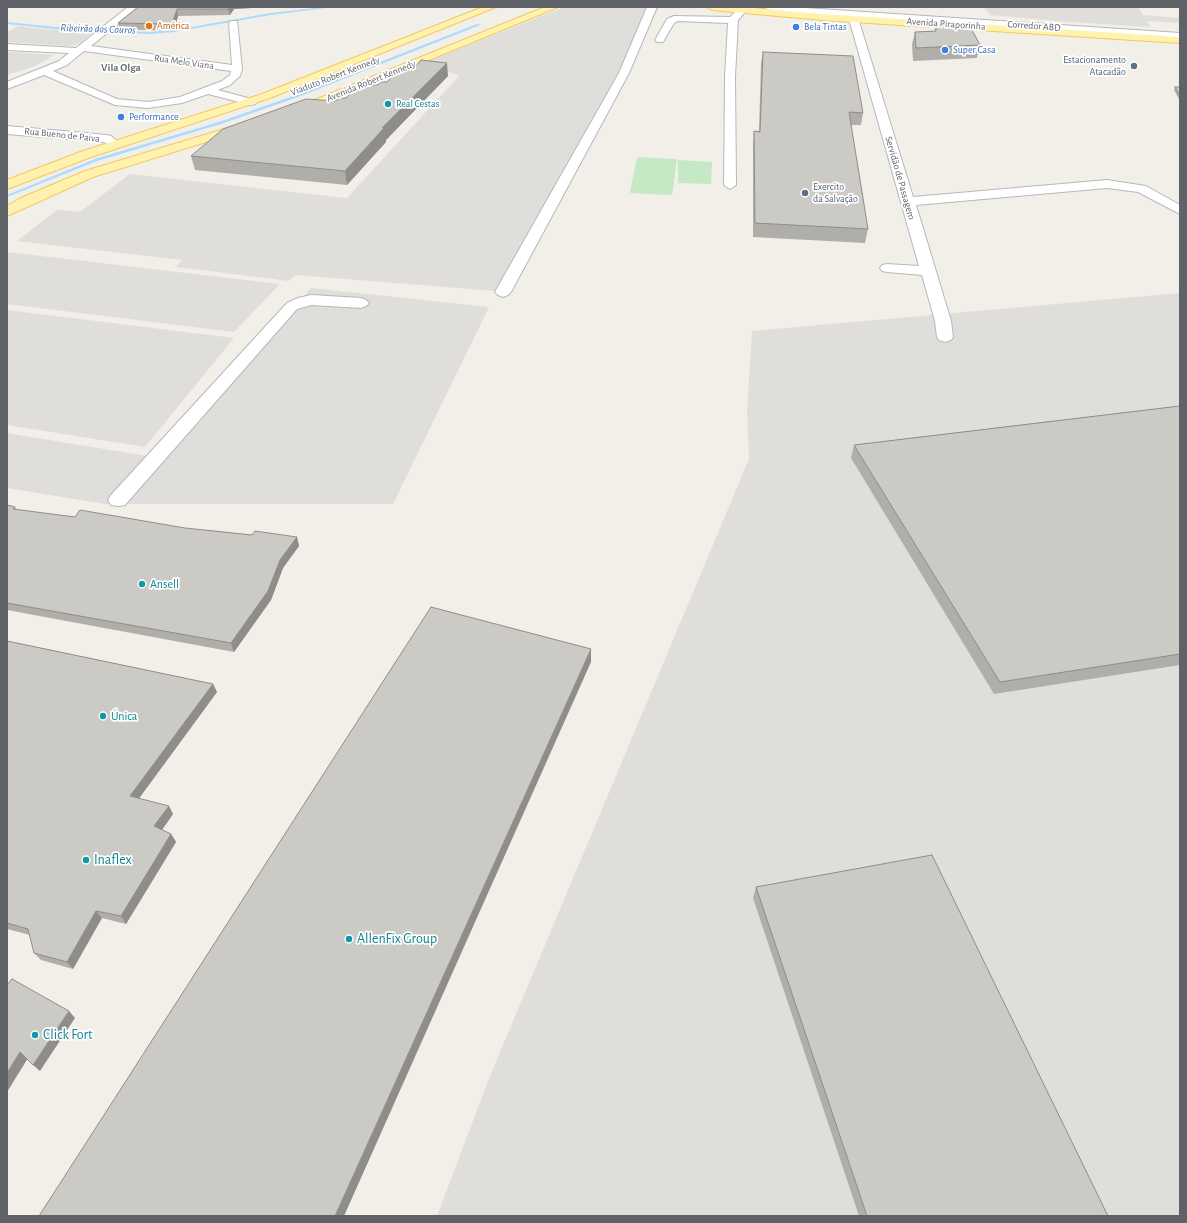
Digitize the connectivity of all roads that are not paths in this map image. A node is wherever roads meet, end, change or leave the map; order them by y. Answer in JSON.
{"nodes":[{"id":1,"x":134,"y":7,"type":"edge"},
{"id":2,"x":529,"y":7,"type":"edge"},
{"id":3,"x":652,"y":7,"type":"edge"},
{"id":4,"x":712,"y":7,"type":"edge"},
{"id":5,"x":769,"y":7,"type":"edge"},
{"id":6,"x":815,"y":7,"type":"edge"},
{"id":7,"x":546,"y":8,"type":"edge"},
{"id":8,"x":495,"y":9,"type":"edge"},
{"id":9,"x":741,"y":11,"type":"junction"},
{"id":10,"x":854,"y":19,"type":"junction"},
{"id":11,"x":733,"y":20,"type":"junction"},
{"id":12,"x":1130,"y":22,"type":"dead end"},
{"id":13,"x":234,"y":23,"type":"dead end"},
{"id":14,"x":1161,"y":27,"type":"dead end"},
{"id":15,"x":1180,"y":32,"type":"edge"},
{"id":16,"x":1180,"y":36,"type":"edge"},
{"id":17,"x":660,"y":40,"type":"dead end"},
{"id":18,"x":1180,"y":40,"type":"edge"},
{"id":19,"x":7,"y":47,"type":"edge"},
{"id":20,"x":81,"y":50,"type":"junction"},
{"id":21,"x":237,"y":70,"type":"junction"},
{"id":22,"x":45,"y":71,"type":"junction"},
{"id":23,"x":7,"y":86,"type":"edge"},
{"id":24,"x":209,"y":91,"type":"junction"},
{"id":25,"x":251,"y":102,"type":"junction"},
{"id":26,"x":284,"y":111,"type":"joint"},
{"id":27,"x":256,"y":121,"type":"edge"},
{"id":28,"x":7,"y":130,"type":"edge"},
{"id":29,"x":158,"y":132,"type":"junction"},
{"id":30,"x":114,"y":144,"type":"junction"},
{"id":31,"x":7,"y":185,"type":"edge"},
{"id":32,"x":730,"y":185,"type":"dead end"},
{"id":33,"x":907,"y":202,"type":"junction"},
{"id":34,"x":1180,"y":210,"type":"edge"},
{"id":35,"x":7,"y":212,"type":"edge"},
{"id":36,"x":887,"y":268,"type":"dead end"},
{"id":37,"x":928,"y":271,"type":"junction"},
{"id":38,"x":503,"y":292,"type":"dead end"},
{"id":39,"x":361,"y":304,"type":"dead end"},
{"id":40,"x":945,"y":337,"type":"dead end"},
{"id":41,"x":118,"y":500,"type":"dead end"}],
"edges":[{"from":1,"to":20,"type":"street"},
{"from":2,"to":26,"type":"main road","name":"Viaduto Robert Kennedy"},
{"from":3,"to":38,"type":"street"},
{"from":4,"to":9,"type":"main road","name":"Avenida Piraporinha"},
{"from":5,"to":16,"type":"street","name":"Corredor ABD"},
{"from":6,"to":15,"type":"main road","name":"Avenida Piraporinha"},
{"from":7,"to":26,"type":"main road","name":"Avenida Robert Kennedy"},
{"from":8,"to":25,"type":"main road","name":"Avenida Robert Kennedy"},
{"from":8,"to":29,"type":"main road","name":"Viaduto Robert Kennedy"},
{"from":9,"to":10,"type":"main road","name":"Avenida Piraporinha"},
{"from":9,"to":11,"type":"street"},
{"from":10,"to":18,"type":"main road","name":"Avenida Piraporinha"},
{"from":10,"to":33,"type":"street","name":"Servidão de Passagem"},
{"from":11,"to":17,"type":"street"},
{"from":11,"to":32,"type":"street"},
{"from":12,"to":14,"type":"street"},
{"from":13,"to":21,"type":"street"},
{"from":19,"to":20,"type":"street","name":"Rua Melo Viana"},
{"from":20,"to":21,"type":"street","name":"Rua Melo Viana"},
{"from":20,"to":22,"type":"street"},
{"from":21,"to":24,"type":"street"},
{"from":22,"to":23,"type":"street"},
{"from":22,"to":24,"type":"street"},
{"from":24,"to":25,"type":"street"},
{"from":25,"to":29,"type":"main road","name":"Avenida Robert Kennedy"},
{"from":27,"to":35,"type":"main road"},
{"from":28,"to":30,"type":"street","name":"Rua Bueno de Paiva"},
{"from":29,"to":30,"type":"main road","name":"Avenida Robert Kennedy"},
{"from":30,"to":31,"type":"main road","name":"Avenida Robert Kennedy"},
{"from":33,"to":34,"type":"street"},
{"from":33,"to":37,"type":"street","name":"Servidão de Passagem"},
{"from":36,"to":37,"type":"street"},
{"from":37,"to":40,"type":"street","name":"Servidão de Passagem"},
{"from":39,"to":41,"type":"street"}]}
